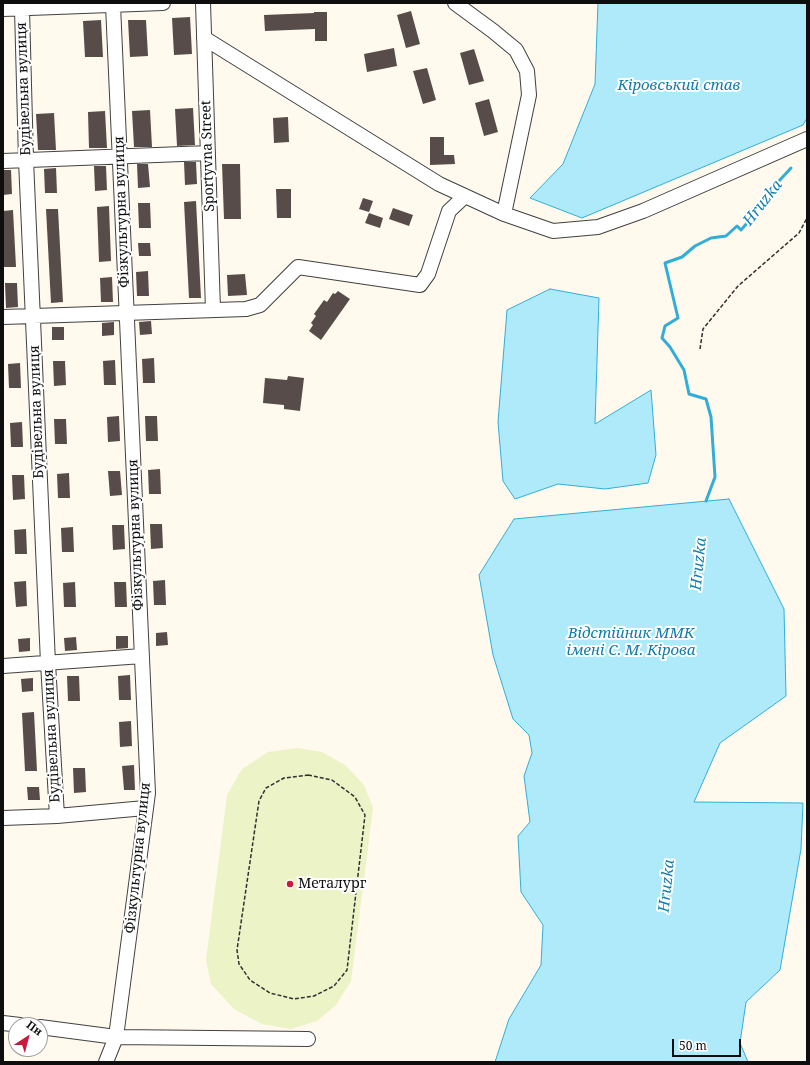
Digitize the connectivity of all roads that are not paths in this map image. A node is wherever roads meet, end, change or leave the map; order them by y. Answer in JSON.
{"nodes":[{"id":1,"x":163,"y":3,"type":"edge"},
{"id":2,"x":203,"y":3,"type":"edge"},
{"id":3,"x":455,"y":3,"type":"edge"},
{"id":4,"x":95,"y":4,"type":"edge"},
{"id":5,"x":113,"y":5,"type":"junction"},
{"id":6,"x":3,"y":9,"type":"edge"},
{"id":7,"x":22,"y":9,"type":"junction"},
{"id":8,"x":204,"y":38,"type":"junction"},
{"id":9,"x":807,"y":139,"type":"edge"},
{"id":10,"x":208,"y":153,"type":"junction"},
{"id":11,"x":120,"y":156,"type":"junction"},
{"id":12,"x":26,"y":160,"type":"junction"},
{"id":13,"x":3,"y":161,"type":"edge"},
{"id":14,"x":465,"y":196,"type":"junction"},
{"id":15,"x":504,"y":214,"type":"junction"},
{"id":16,"x":213,"y":310,"type":"junction"},
{"id":17,"x":127,"y":313,"type":"junction"},
{"id":18,"x":33,"y":316,"type":"junction"},
{"id":19,"x":3,"y":317,"type":"edge"},
{"id":20,"x":142,"y":656,"type":"junction"},
{"id":21,"x":48,"y":663,"type":"junction"},
{"id":22,"x":3,"y":666,"type":"edge"},
{"id":23,"x":145,"y":808,"type":"junction"},
{"id":24,"x":57,"y":816,"type":"junction"},
{"id":25,"x":3,"y":818,"type":"edge"},
{"id":26,"x":48,"y":1028,"type":"edge"},
{"id":27,"x":116,"y":1037,"type":"junction"},
{"id":28,"x":308,"y":1039,"type":"dead end"},
{"id":29,"x":106,"y":1062,"type":"edge"}],
"edges":[{"from":1,"to":5,"type":"street"},
{"from":2,"to":8,"type":"street","name":"Sportyvna Street"},
{"from":3,"to":15,"type":"street"},
{"from":4,"to":5,"type":"street"},
{"from":4,"to":7,"type":"street"},
{"from":5,"to":11,"type":"street","name":"Фiзкультурна вулиця"},
{"from":6,"to":7,"type":"street"},
{"from":7,"to":12,"type":"street","name":"Будівельна вулиця"},
{"from":8,"to":10,"type":"street","name":"Sportyvna Street"},
{"from":8,"to":14,"type":"street"},
{"from":9,"to":15,"type":"street"},
{"from":10,"to":11,"type":"street"},
{"from":10,"to":16,"type":"street","name":"Sportyvna Street"},
{"from":11,"to":12,"type":"street"},
{"from":11,"to":17,"type":"street","name":"Фiзкультурна вулиця"},
{"from":12,"to":13,"type":"street"},
{"from":12,"to":18,"type":"street","name":"Будівельна вулиця"},
{"from":14,"to":15,"type":"street"},
{"from":14,"to":16,"type":"street"},
{"from":16,"to":17,"type":"street"},
{"from":17,"to":18,"type":"street"},
{"from":17,"to":20,"type":"street","name":"Фiзкультурна вулиця"},
{"from":18,"to":19,"type":"street"},
{"from":18,"to":21,"type":"street","name":"Будівельна вулиця"},
{"from":20,"to":21,"type":"street"},
{"from":20,"to":23,"type":"street","name":"Фiзкультурна вулиця"},
{"from":21,"to":22,"type":"street"},
{"from":21,"to":24,"type":"street","name":"Будівельна вулиця"},
{"from":23,"to":24,"type":"street"},
{"from":23,"to":27,"type":"street","name":"Фiзкультурна вулиця"},
{"from":24,"to":25,"type":"street"},
{"from":26,"to":27,"type":"street"},
{"from":27,"to":28,"type":"street"},
{"from":27,"to":29,"type":"street","name":"Фiзкультурна вулиця"}]}
